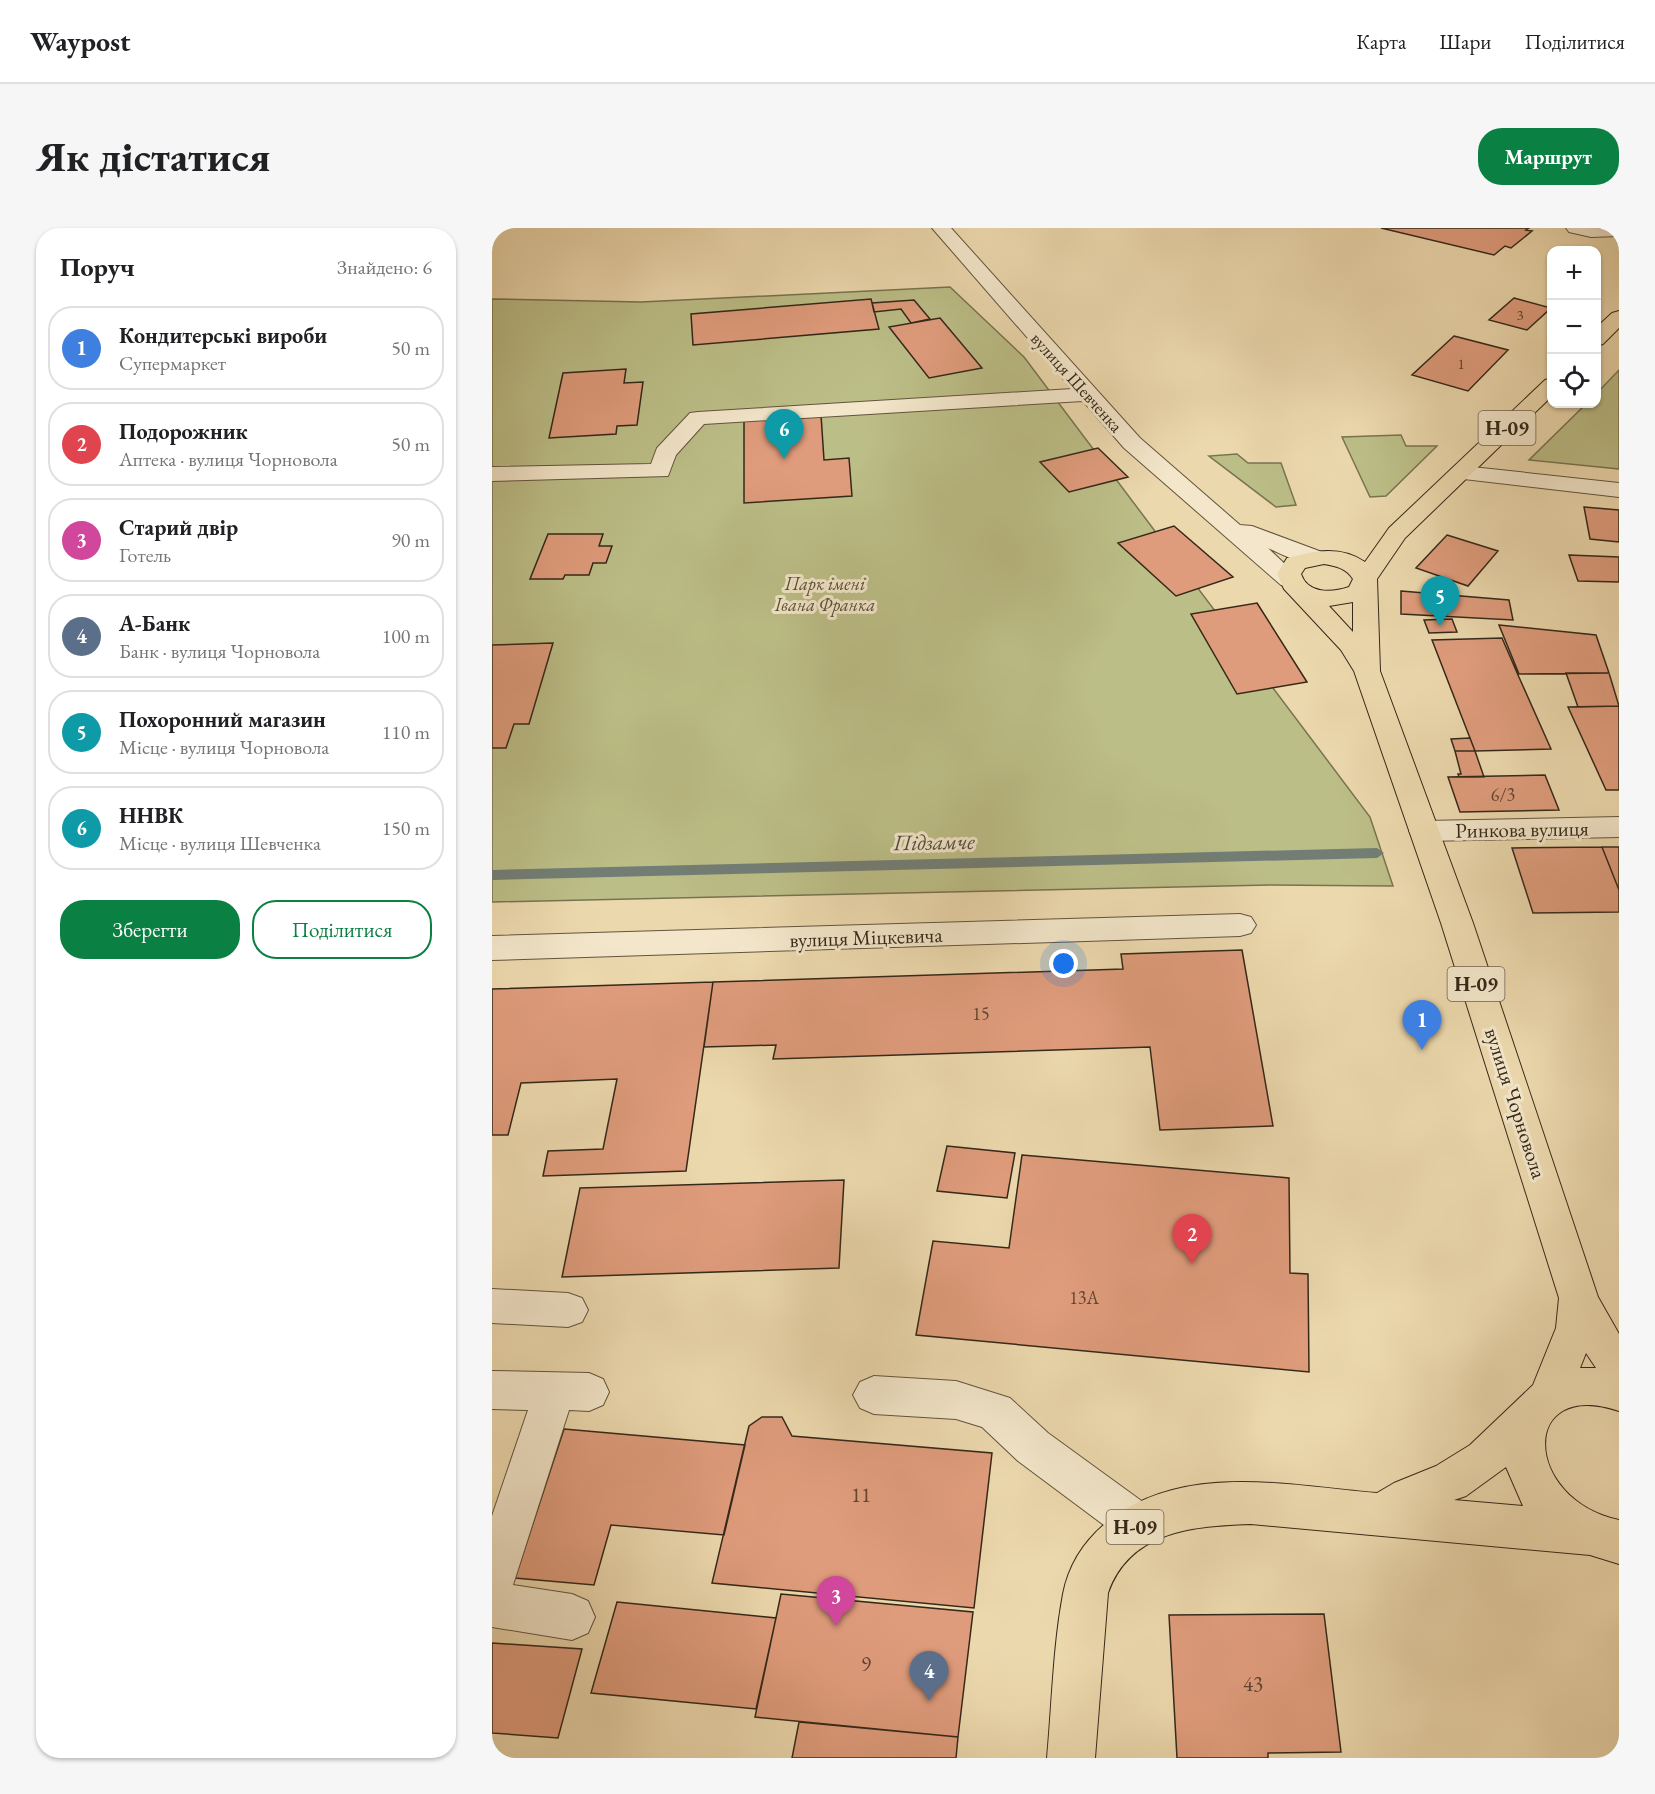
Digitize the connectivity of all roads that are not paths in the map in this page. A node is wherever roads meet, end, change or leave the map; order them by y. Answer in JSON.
{"nodes":[{"id":1,"x":941,"y":228,"type":"edge"},
{"id":2,"x":1575,"y":228,"type":"edge"},
{"id":3,"x":1619,"y":231,"type":"edge"},
{"id":4,"x":1619,"y":317,"type":"edge"},
{"id":5,"x":1601,"y":335,"type":"edge"},
{"id":6,"x":1547,"y":388,"type":"edge"},
{"id":7,"x":1087,"y":394,"type":"junction"},
{"id":8,"x":1463,"y":473,"type":"junction"},
{"id":9,"x":492,"y":474,"type":"edge"},
{"id":10,"x":1619,"y":490,"type":"edge"},
{"id":11,"x":1226,"y":524,"type":"junction"},
{"id":12,"x":1397,"y":532,"type":"junction"},
{"id":13,"x":1324,"y":558,"type":"junction"},
{"id":14,"x":1365,"y":579,"type":"junction"},
{"id":15,"x":1296,"y":586,"type":"junction"},
{"id":16,"x":1367,"y":671,"type":"junction"},
{"id":17,"x":1619,"y":827,"type":"edge"},
{"id":18,"x":1424,"y":831,"type":"junction"},
{"id":19,"x":1240,"y":925,"type":"dead end"},
{"id":20,"x":492,"y":948,"type":"edge"},
{"id":21,"x":1580,"y":1298,"type":"junction"},
{"id":22,"x":492,"y":1306,"type":"edge"},
{"id":23,"x":568,"y":1310,"type":"dead end"},
{"id":24,"x":1619,"y":1368,"type":"edge"},
{"id":25,"x":492,"y":1390,"type":"edge"},
{"id":26,"x":1619,"y":1392,"type":"edge"},
{"id":27,"x":874,"y":1395,"type":"dead end"},
{"id":28,"x":1541,"y":1403,"type":"junction"},
{"id":29,"x":1381,"y":1515,"type":"junction"},
{"id":30,"x":1139,"y":1525,"type":"junction"},
{"id":31,"x":1604,"y":1538,"type":"edge"},
{"id":32,"x":492,"y":1582,"type":"edge"},
{"id":33,"x":492,"y":1604,"type":"edge"},
{"id":34,"x":572,"y":1617,"type":"dead end"},
{"id":35,"x":1071,"y":1758,"type":"edge"}],
"edges":[{"from":1,"to":7,"type":"street","name":"вулиця Шевченка"},
{"from":2,"to":3,"type":"street"},
{"from":4,"to":5,"type":"main road"},
{"from":6,"to":8,"type":"main road","number":"Н-09"},
{"from":7,"to":9,"type":"street"},
{"from":7,"to":11,"type":"street","name":"вулиця Шевченка"},
{"from":8,"to":10,"type":"street"},
{"from":8,"to":12,"type":"main road","number":"Н-09"},
{"from":11,"to":13,"type":"street","name":"вулиця Шевченка"},
{"from":11,"to":15,"type":"street","name":"вулиця Шевченка"},
{"from":12,"to":13,"type":"main road","number":"Н-09"},
{"from":12,"to":14,"type":"main road","number":"Н-09"},
{"from":13,"to":14,"type":"main road"},
{"from":13,"to":15,"type":"main road","number":"Н-09"},
{"from":14,"to":15,"type":"main road","number":"Н-09"},
{"from":14,"to":16,"type":"main road","name":"вулиця Чорновола","number":"Н-09"},
{"from":15,"to":16,"type":"main road","name":"вулиця Чорновола","number":"Н-09"},
{"from":16,"to":18,"type":"main road","name":"вулиця Чорновола","number":"Н-09"},
{"from":17,"to":18,"type":"street","name":"Ринкова вулиця"},
{"from":18,"to":21,"type":"main road","name":"вулиця Чорновола","number":"Н-09"},
{"from":19,"to":20,"type":"street","name":"вулиця Міцкевича"},
{"from":21,"to":24,"type":"main road","name":"вулиця Чорновола","number":"Н-09"},
{"from":21,"to":28,"type":"main road","name":"вулиця Чорновола","number":"Н-09"},
{"from":22,"to":23,"type":"street"},
{"from":25,"to":32,"type":"street"},
{"from":26,"to":28,"type":"main road","number":"Н-09"},
{"from":27,"to":30,"type":"street"},
{"from":28,"to":29,"type":"main road","name":"вулиця Чорновола","number":"Н-09"},
{"from":28,"to":31,"type":"main road","number":"Н-09"},
{"from":29,"to":30,"type":"main road","number":"Н-09"},
{"from":29,"to":31,"type":"main road","number":"Н-09"},
{"from":30,"to":35,"type":"main road","number":"Н-09"},
{"from":33,"to":34,"type":"street"}]}
